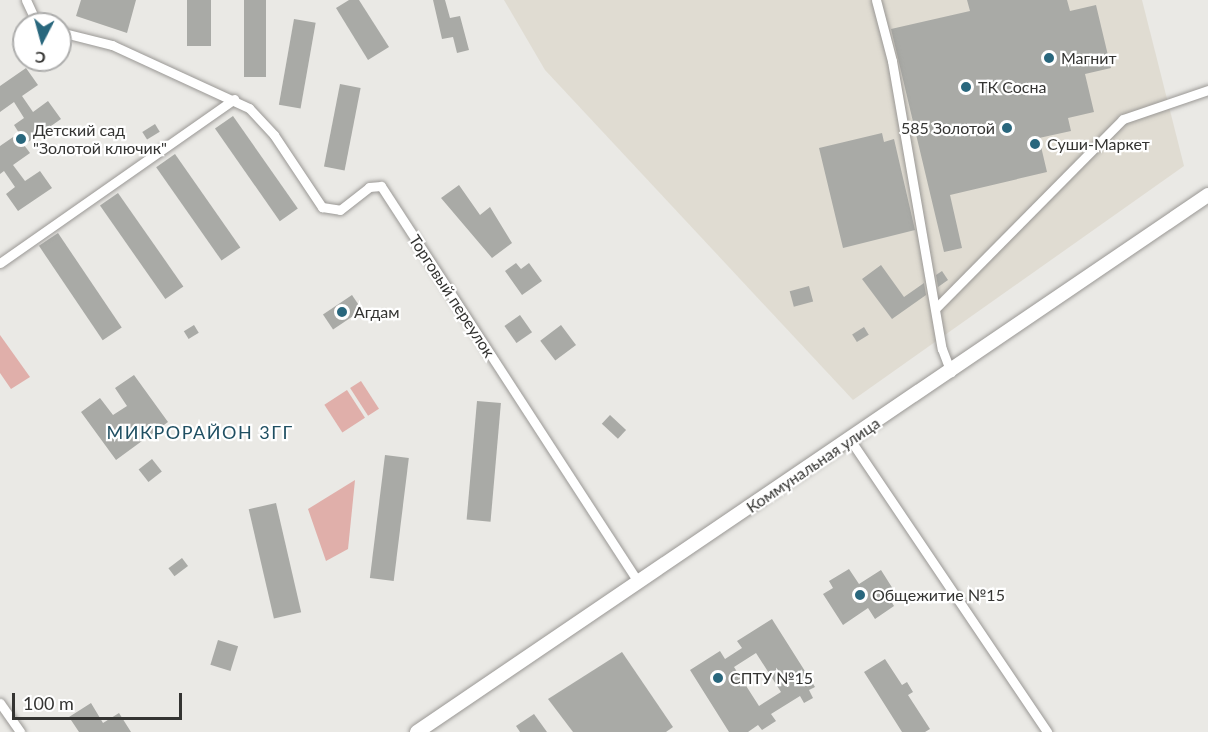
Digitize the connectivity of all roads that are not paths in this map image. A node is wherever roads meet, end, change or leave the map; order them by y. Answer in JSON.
{"nodes":[{"id":1,"x":876,"y":0,"type":"edge"},
{"id":2,"x":72,"y":35,"type":"edge"},
{"id":3,"x":1208,"y":90,"type":"edge"},
{"id":4,"x":234,"y":99,"type":"junction"},
{"id":5,"x":1208,"y":195,"type":"edge"},
{"id":6,"x":0,"y":263,"type":"edge"},
{"id":7,"x":937,"y":307,"type":"junction"},
{"id":8,"x":951,"y":372,"type":"junction"},
{"id":9,"x":850,"y":441,"type":"junction"},
{"id":10,"x":638,"y":582,"type":"junction"},
{"id":11,"x":0,"y":702,"type":"edge"},
{"id":12,"x":20,"y":732,"type":"edge"},
{"id":13,"x":417,"y":732,"type":"edge"},
{"id":14,"x":1047,"y":732,"type":"edge"}],
"edges":[{"from":1,"to":7,"type":"street"},
{"from":2,"to":4,"type":"street"},
{"from":3,"to":7,"type":"street"},
{"from":4,"to":6,"type":"street"},
{"from":4,"to":10,"type":"street","name":"Торговый переулок"},
{"from":5,"to":8,"type":"main road","name":"Коммунальная улица"},
{"from":7,"to":8,"type":"street"},
{"from":8,"to":9,"type":"main road","name":"Коммунальная улица"},
{"from":9,"to":10,"type":"main road","name":"Коммунальная улица"},
{"from":9,"to":14,"type":"street"},
{"from":10,"to":13,"type":"main road","name":"Коммунальная улица"},
{"from":11,"to":12,"type":"street"}]}
